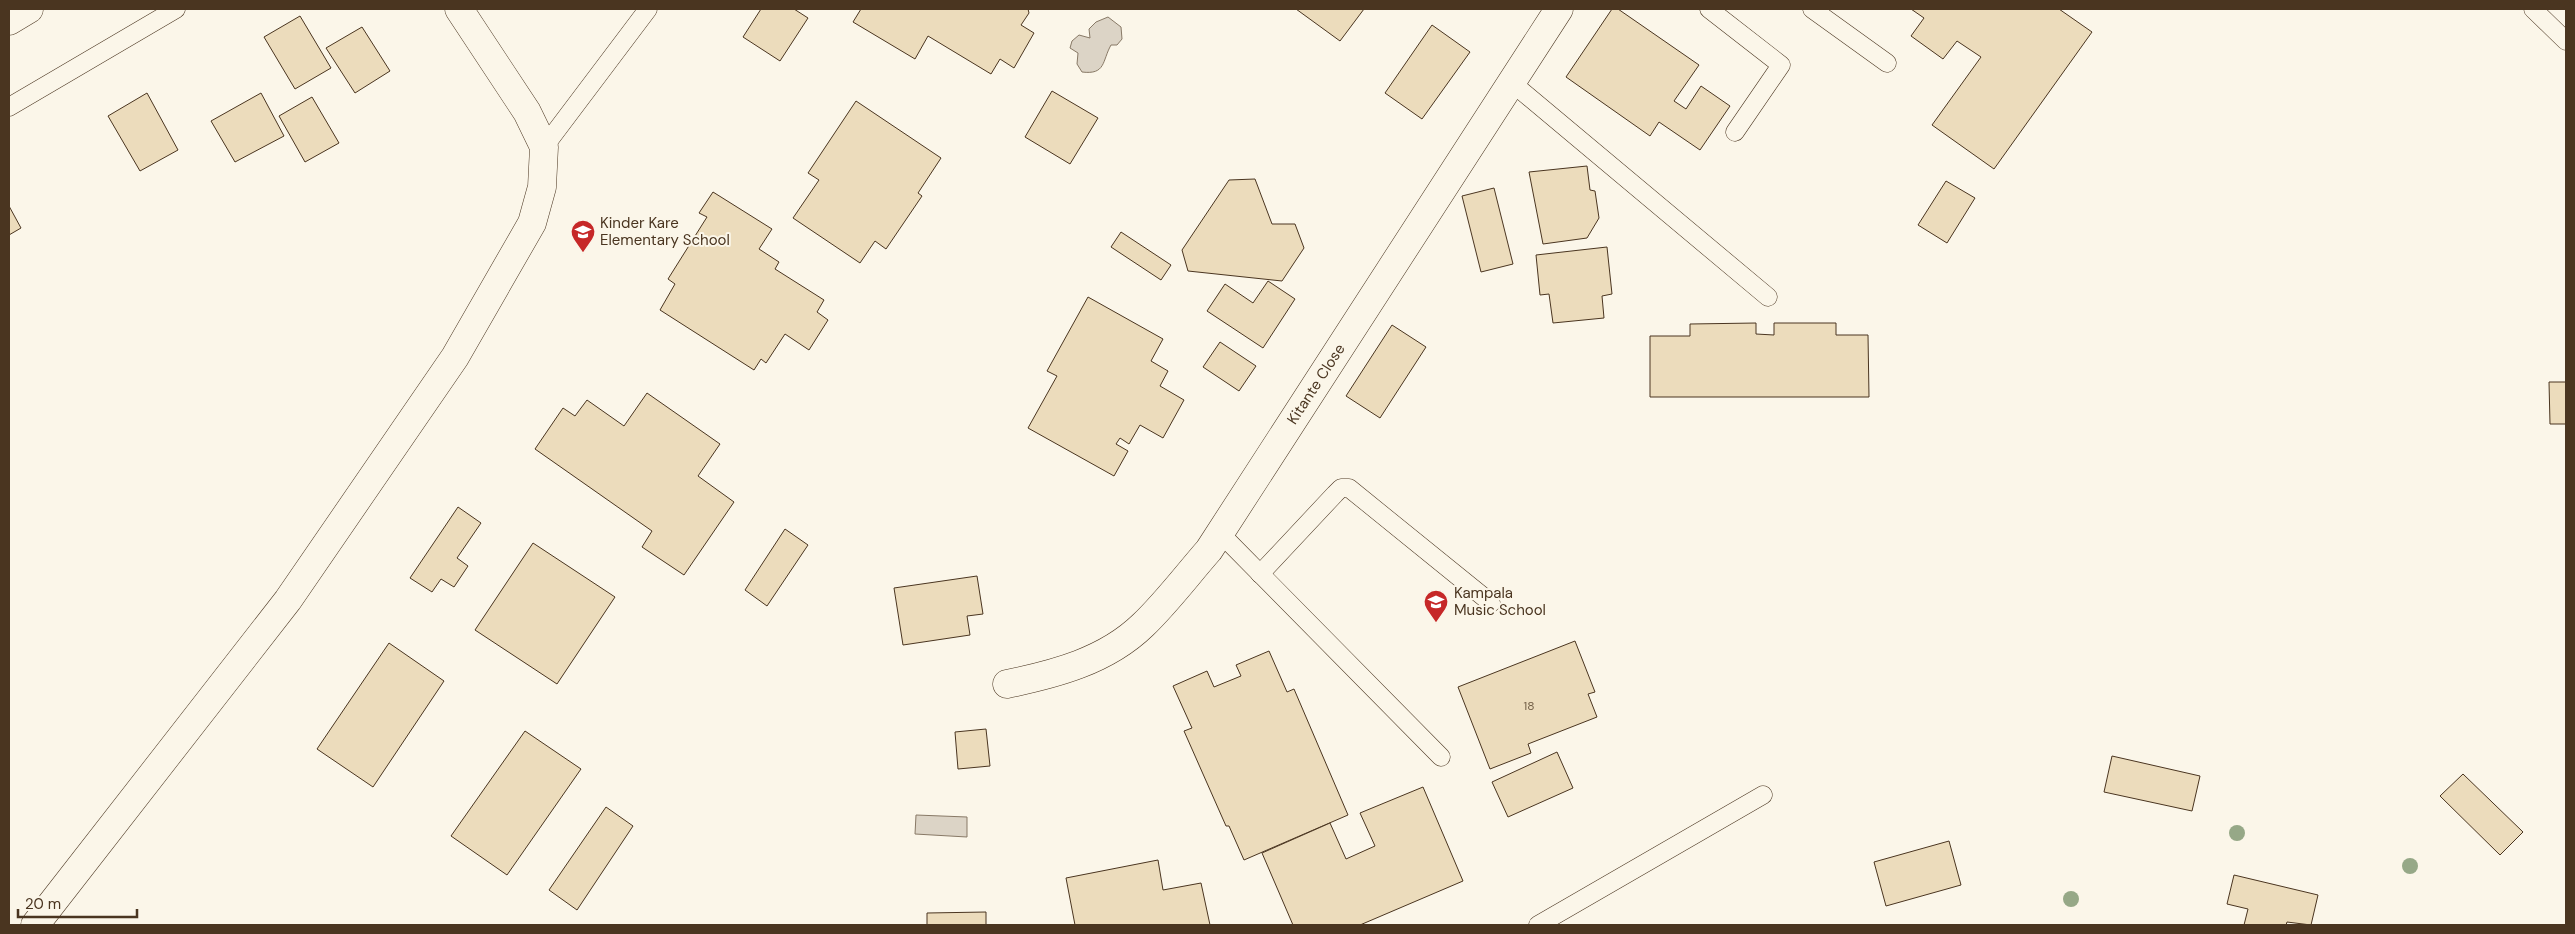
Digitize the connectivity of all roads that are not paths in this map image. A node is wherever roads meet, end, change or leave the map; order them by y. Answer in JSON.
{"nodes":[{"id":1,"x":29,"y":9,"type":"edge"},
{"id":2,"x":176,"y":9,"type":"edge"},
{"id":3,"x":459,"y":9,"type":"edge"},
{"id":4,"x":648,"y":9,"type":"edge"},
{"id":5,"x":1559,"y":9,"type":"edge"},
{"id":6,"x":1709,"y":9,"type":"edge"},
{"id":7,"x":1812,"y":9,"type":"edge"},
{"id":8,"x":2533,"y":9,"type":"edge"},
{"id":9,"x":9,"y":20,"type":"edge"},
{"id":10,"x":2566,"y":41,"type":"edge"},
{"id":11,"x":1887,"y":63,"type":"dead end"},
{"id":12,"x":1510,"y":82,"type":"junction"},
{"id":13,"x":9,"y":107,"type":"edge"},
{"id":14,"x":1735,"y":132,"type":"dead end"},
{"id":15,"x":544,"y":147,"type":"junction"},
{"id":16,"x":1768,"y":296,"type":"dead end"},
{"id":17,"x":1220,"y":533,"type":"junction"},
{"id":18,"x":1260,"y":574,"type":"junction"},
{"id":19,"x":1491,"y":603,"type":"dead end"},
{"id":20,"x":1007,"y":684,"type":"dead end"},
{"id":21,"x":1441,"y":757,"type":"dead end"},
{"id":22,"x":1763,"y":795,"type":"dead end"},
{"id":23,"x":35,"y":925,"type":"edge"},
{"id":24,"x":1538,"y":925,"type":"edge"}],
"edges":[{"from":1,"to":9,"type":"street"},
{"from":2,"to":13,"type":"lane"},
{"from":3,"to":15,"type":"street"},
{"from":4,"to":15,"type":"lane"},
{"from":5,"to":12,"type":"street","name":"Kitante Close"},
{"from":6,"to":14,"type":"lane"},
{"from":7,"to":11,"type":"lane"},
{"from":8,"to":10,"type":"lane"},
{"from":12,"to":16,"type":"lane"},
{"from":12,"to":17,"type":"street","name":"Kitante Close"},
{"from":15,"to":23,"type":"street"},
{"from":17,"to":18,"type":"lane"},
{"from":17,"to":20,"type":"street","name":"Kitante Close"},
{"from":18,"to":19,"type":"lane"},
{"from":18,"to":21,"type":"lane"},
{"from":22,"to":24,"type":"lane"}]}
